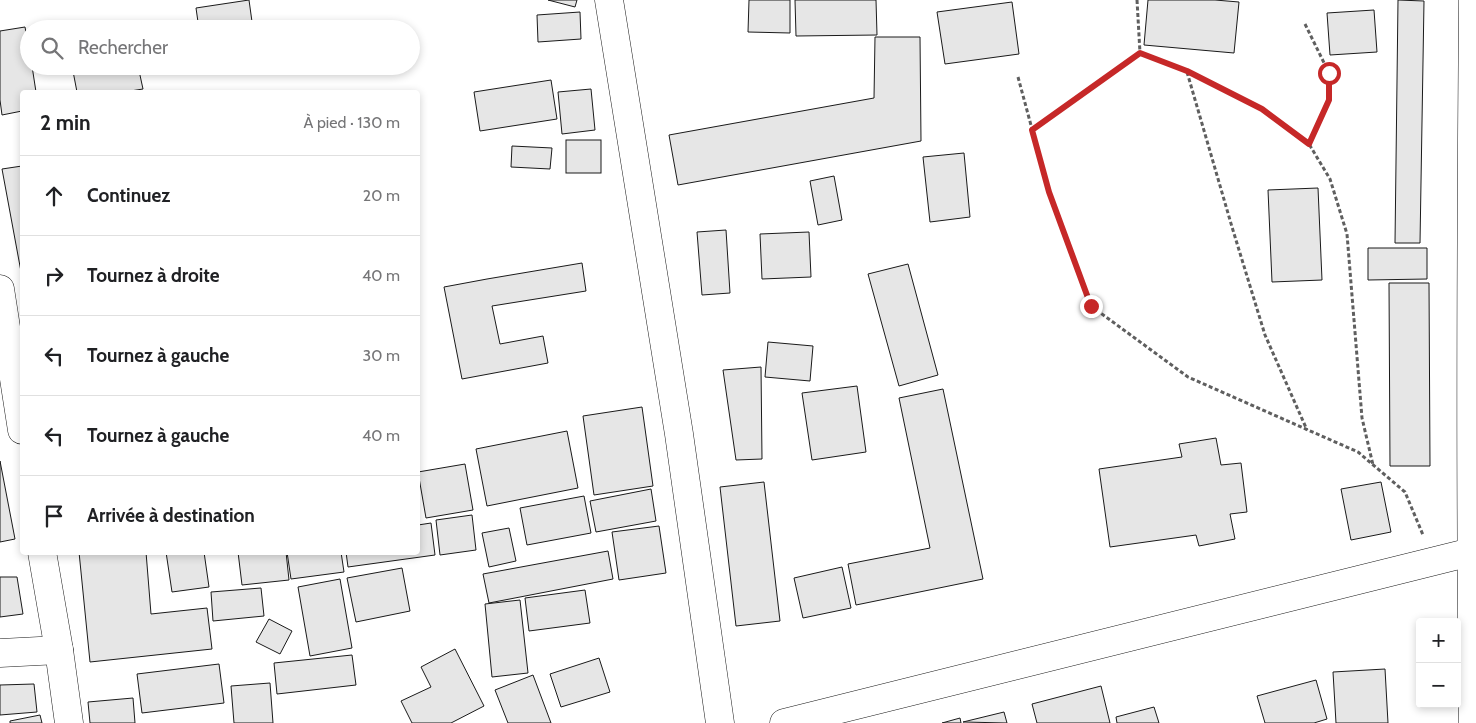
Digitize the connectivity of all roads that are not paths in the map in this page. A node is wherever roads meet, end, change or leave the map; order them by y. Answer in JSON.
{"nodes":[{"id":1,"x":609,"y":0,"type":"edge"},
{"id":2,"x":1472,"y":0,"type":"edge"},
{"id":3,"x":1473,"y":260,"type":"edge"},
{"id":4,"x":0,"y":289,"type":"edge"},
{"id":5,"x":20,"y":417,"type":"edge"},
{"id":6,"x":1473,"y":553,"type":"edge"},
{"id":7,"x":43,"y":555,"type":"edge"},
{"id":8,"x":59,"y":650,"type":"junction"},
{"id":9,"x":0,"y":653,"type":"edge"},
{"id":10,"x":69,"y":723,"type":"edge"},
{"id":11,"x":720,"y":723,"type":"edge"},
{"id":12,"x":784,"y":723,"type":"edge"},
{"id":13,"x":1473,"y":723,"type":"edge"}],
"edges":[{"from":1,"to":11,"type":"main road"},
{"from":2,"to":3,"type":"main road"},
{"from":3,"to":6,"type":"main road"},
{"from":4,"to":5,"type":"main road"},
{"from":6,"to":12,"type":"main road"},
{"from":6,"to":13,"type":"main road"},
{"from":7,"to":8,"type":"main road"},
{"from":8,"to":9,"type":"main road"},
{"from":8,"to":10,"type":"main road"}]}
